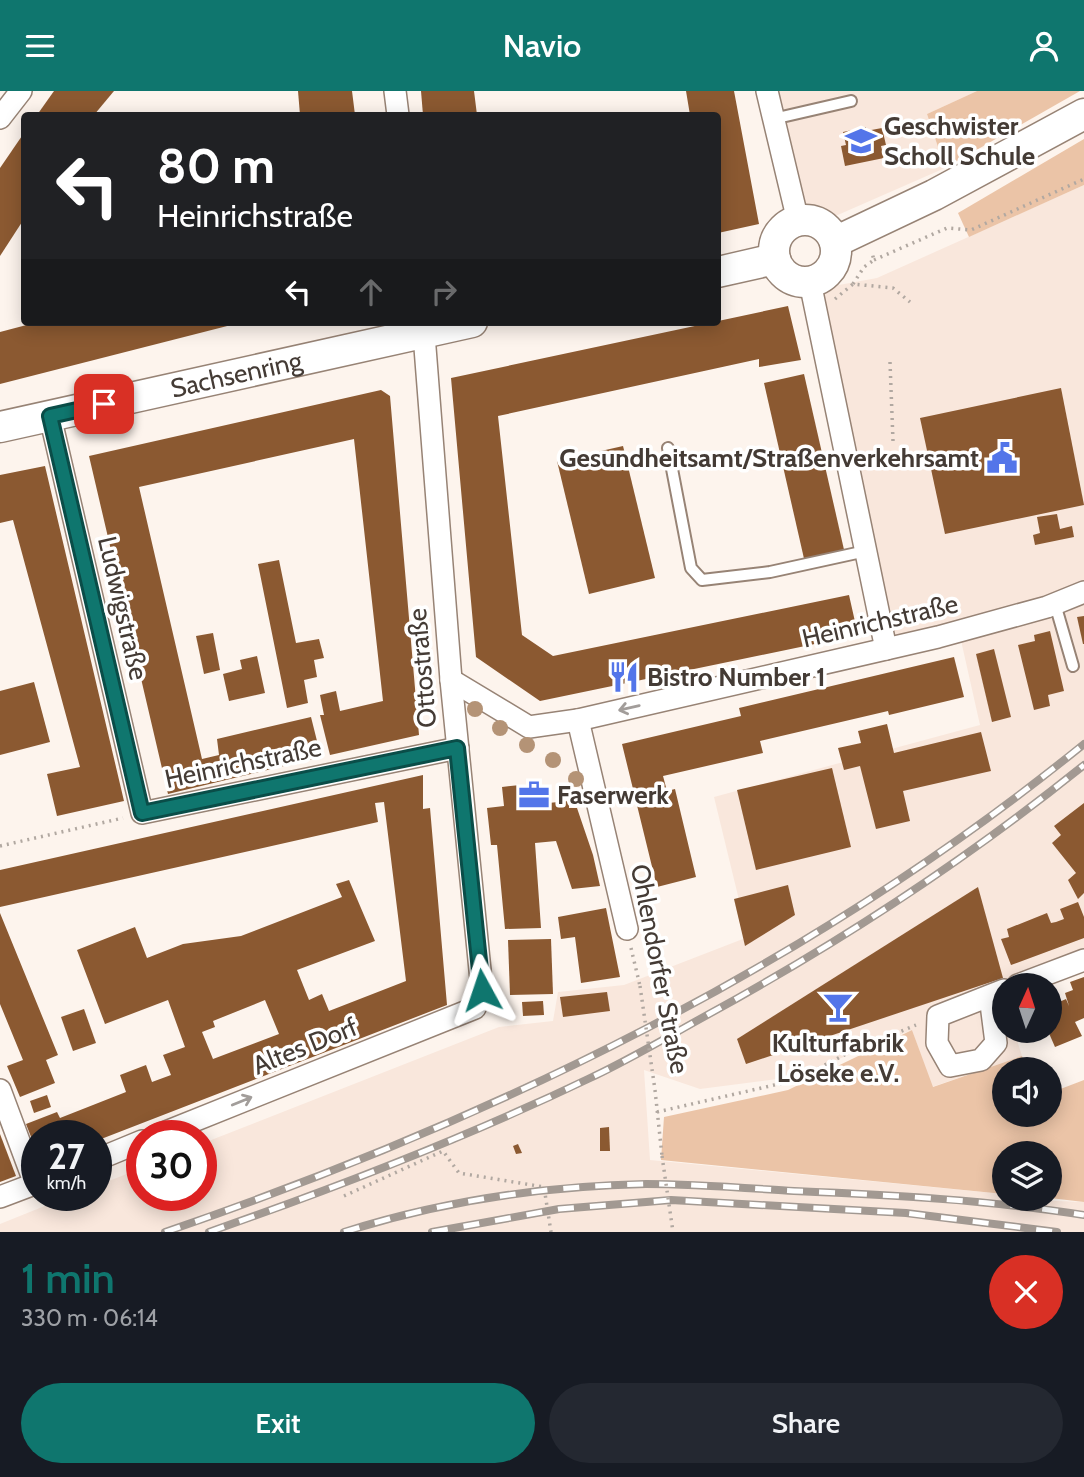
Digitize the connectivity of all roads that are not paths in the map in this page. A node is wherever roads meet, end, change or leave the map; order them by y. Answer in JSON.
{"nodes":[{"id":1,"x":21,"y":91,"type":"edge"},
{"id":2,"x":395,"y":91,"type":"edge"},
{"id":3,"x":767,"y":91,"type":"edge"},
{"id":4,"x":851,"y":101,"type":"dead end"},
{"id":5,"x":398,"y":112,"type":"edge"},
{"id":6,"x":1084,"y":114,"type":"edge"},
{"id":7,"x":0,"y":118,"type":"edge"},
{"id":8,"x":773,"y":119,"type":"junction"},
{"id":9,"x":798,"y":221,"type":"junction"},
{"id":10,"x":835,"y":242,"type":"junction"},
{"id":11,"x":775,"y":259,"type":"junction"},
{"id":12,"x":721,"y":271,"type":"edge"},
{"id":13,"x":812,"y":295,"type":"junction"},
{"id":14,"x":424,"y":327,"type":"edge"},
{"id":15,"x":50,"y":416,"type":"junction"},
{"id":16,"x":0,"y":427,"type":"edge"},
{"id":17,"x":668,"y":448,"type":"dead end"},
{"id":18,"x":866,"y":551,"type":"junction"},
{"id":19,"x":1084,"y":592,"type":"edge"},
{"id":20,"x":1055,"y":604,"type":"junction"},
{"id":21,"x":886,"y":649,"type":"junction"},
{"id":22,"x":1073,"y":666,"type":"dead end"},
{"id":23,"x":451,"y":680,"type":"junction"},
{"id":24,"x":578,"y":720,"type":"junction"},
{"id":25,"x":457,"y":748,"type":"junction"},
{"id":26,"x":142,"y":813,"type":"joint"},
{"id":27,"x":627,"y":929,"type":"road end"},
{"id":28,"x":1084,"y":960,"type":"edge"},
{"id":29,"x":1050,"y":973,"type":"edge"},
{"id":30,"x":997,"y":993,"type":"edge"},
{"id":31,"x":475,"y":1008,"type":"joint"},
{"id":32,"x":0,"y":1090,"type":"edge"},
{"id":33,"x":196,"y":1120,"type":"edge"},
{"id":34,"x":21,"y":1145,"type":"edge"},
{"id":35,"x":21,"y":1189,"type":"edge"},
{"id":36,"x":0,"y":1197,"type":"edge"}],
"edges":[{"from":1,"to":7,"type":"street"},
{"from":2,"to":5,"type":"street"},
{"from":3,"to":8,"type":"street"},
{"from":4,"to":8,"type":"lane"},
{"from":6,"to":10,"type":"street"},
{"from":8,"to":9,"type":"street"},
{"from":9,"to":10,"type":"street"},
{"from":9,"to":11,"type":"street"},
{"from":10,"to":13,"type":"street"},
{"from":11,"to":12,"type":"street"},
{"from":11,"to":13,"type":"street"},
{"from":13,"to":18,"type":"street"},
{"from":14,"to":15,"type":"street","name":"Sachsenring"},
{"from":14,"to":23,"type":"street","name":"Ottostraße"},
{"from":15,"to":16,"type":"street","name":"Sachsenring"},
{"from":15,"to":26,"type":"street","name":"Ludwigstraße"},
{"from":17,"to":18,"type":"lane"},
{"from":18,"to":21,"type":"street"},
{"from":19,"to":20,"type":"street","name":"Heinrichstraße"},
{"from":20,"to":21,"type":"street","name":"Heinrichstraße"},
{"from":20,"to":22,"type":"lane"},
{"from":21,"to":24,"type":"street","name":"Heinrichstraße","one_way":true},
{"from":23,"to":24,"type":"street","name":"Heinrichstraße"},
{"from":23,"to":25,"type":"street","name":"Ottostraße"},
{"from":24,"to":27,"type":"street","name":"Ohlendorfer Straße"},
{"from":25,"to":26,"type":"street","name":"Heinrichstraße"},
{"from":25,"to":31,"type":"street","name":"Ottostraße"},
{"from":28,"to":29,"type":"street"},
{"from":30,"to":30,"type":"street"},
{"from":33,"to":31,"type":"street","name":"Altes Dorf","one_way":true},
{"from":32,"to":34,"type":"street"},
{"from":35,"to":36,"type":"street"}]}
